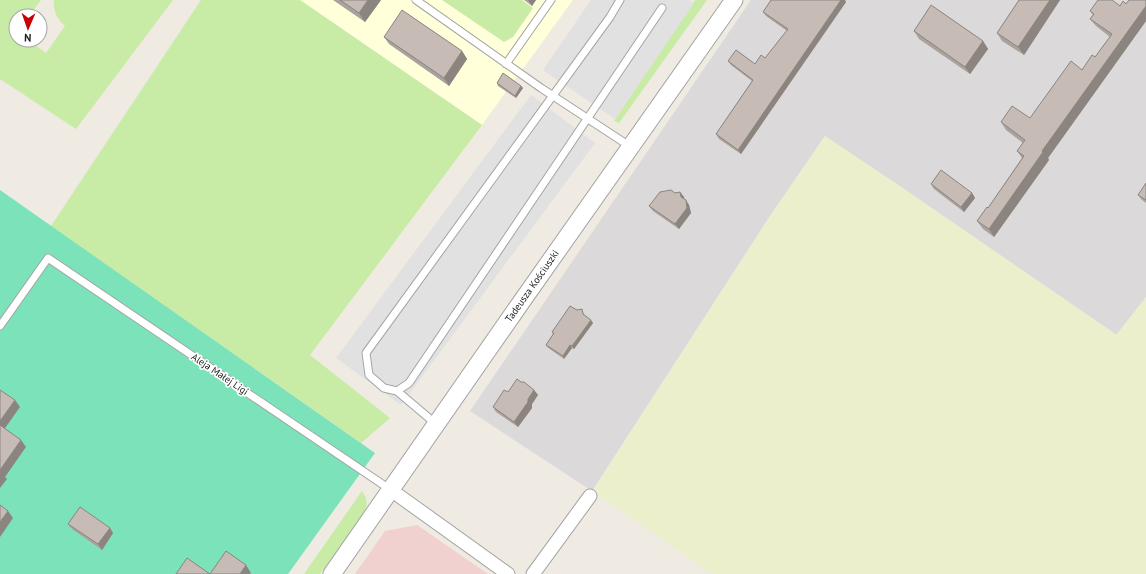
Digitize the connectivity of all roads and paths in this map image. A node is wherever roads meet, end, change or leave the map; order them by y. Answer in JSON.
{"nodes":[{"id":1,"x":416,"y":0,"type":"edge"},
{"id":2,"x":551,"y":0,"type":"edge"},
{"id":3,"x":620,"y":0,"type":"edge"},
{"id":4,"x":734,"y":0,"type":"edge"},
{"id":5,"x":662,"y":8,"type":"dead end"},
{"id":6,"x":506,"y":64,"type":"junction"},
{"id":7,"x":552,"y":96,"type":"junction"},
{"id":8,"x":588,"y":119,"type":"junction"},
{"id":9,"x":631,"y":147,"type":"junction"},
{"id":10,"x":0,"y":326,"type":"edge"},
{"id":11,"x":397,"y":391,"type":"junction"},
{"id":12,"x":436,"y":424,"type":"junction"},
{"id":13,"x":391,"y":490,"type":"junction"},
{"id":14,"x":590,"y":496,"type":"dead end"},
{"id":15,"x":332,"y":574,"type":"edge"},
{"id":16,"x":508,"y":574,"type":"edge"},
{"id":17,"x":534,"y":574,"type":"edge"}],
"edges":[{"from":1,"to":6,"type":"lane"},
{"from":2,"to":6,"type":"lane"},
{"from":3,"to":7,"type":"lane"},
{"from":4,"to":9,"type":"street","name":"Tadeusza Kościuszki"},
{"from":5,"to":8,"type":"lane"},
{"from":6,"to":7,"type":"lane"},
{"from":7,"to":8,"type":"lane"},
{"from":7,"to":11,"type":"lane"},
{"from":8,"to":9,"type":"lane"},
{"from":8,"to":11,"type":"lane"},
{"from":9,"to":12,"type":"street","name":"Tadeusza Kościuszki"},
{"from":10,"to":13,"type":"lane","name":"Aleja Małej Ligi"},
{"from":11,"to":12,"type":"lane"},
{"from":12,"to":13,"type":"street","name":"Tadeusza Kościuszki"},
{"from":13,"to":15,"type":"street","name":"Tadeusza Kościuszki"},
{"from":13,"to":16,"type":"street"},
{"from":14,"to":17,"type":"street"}]}
